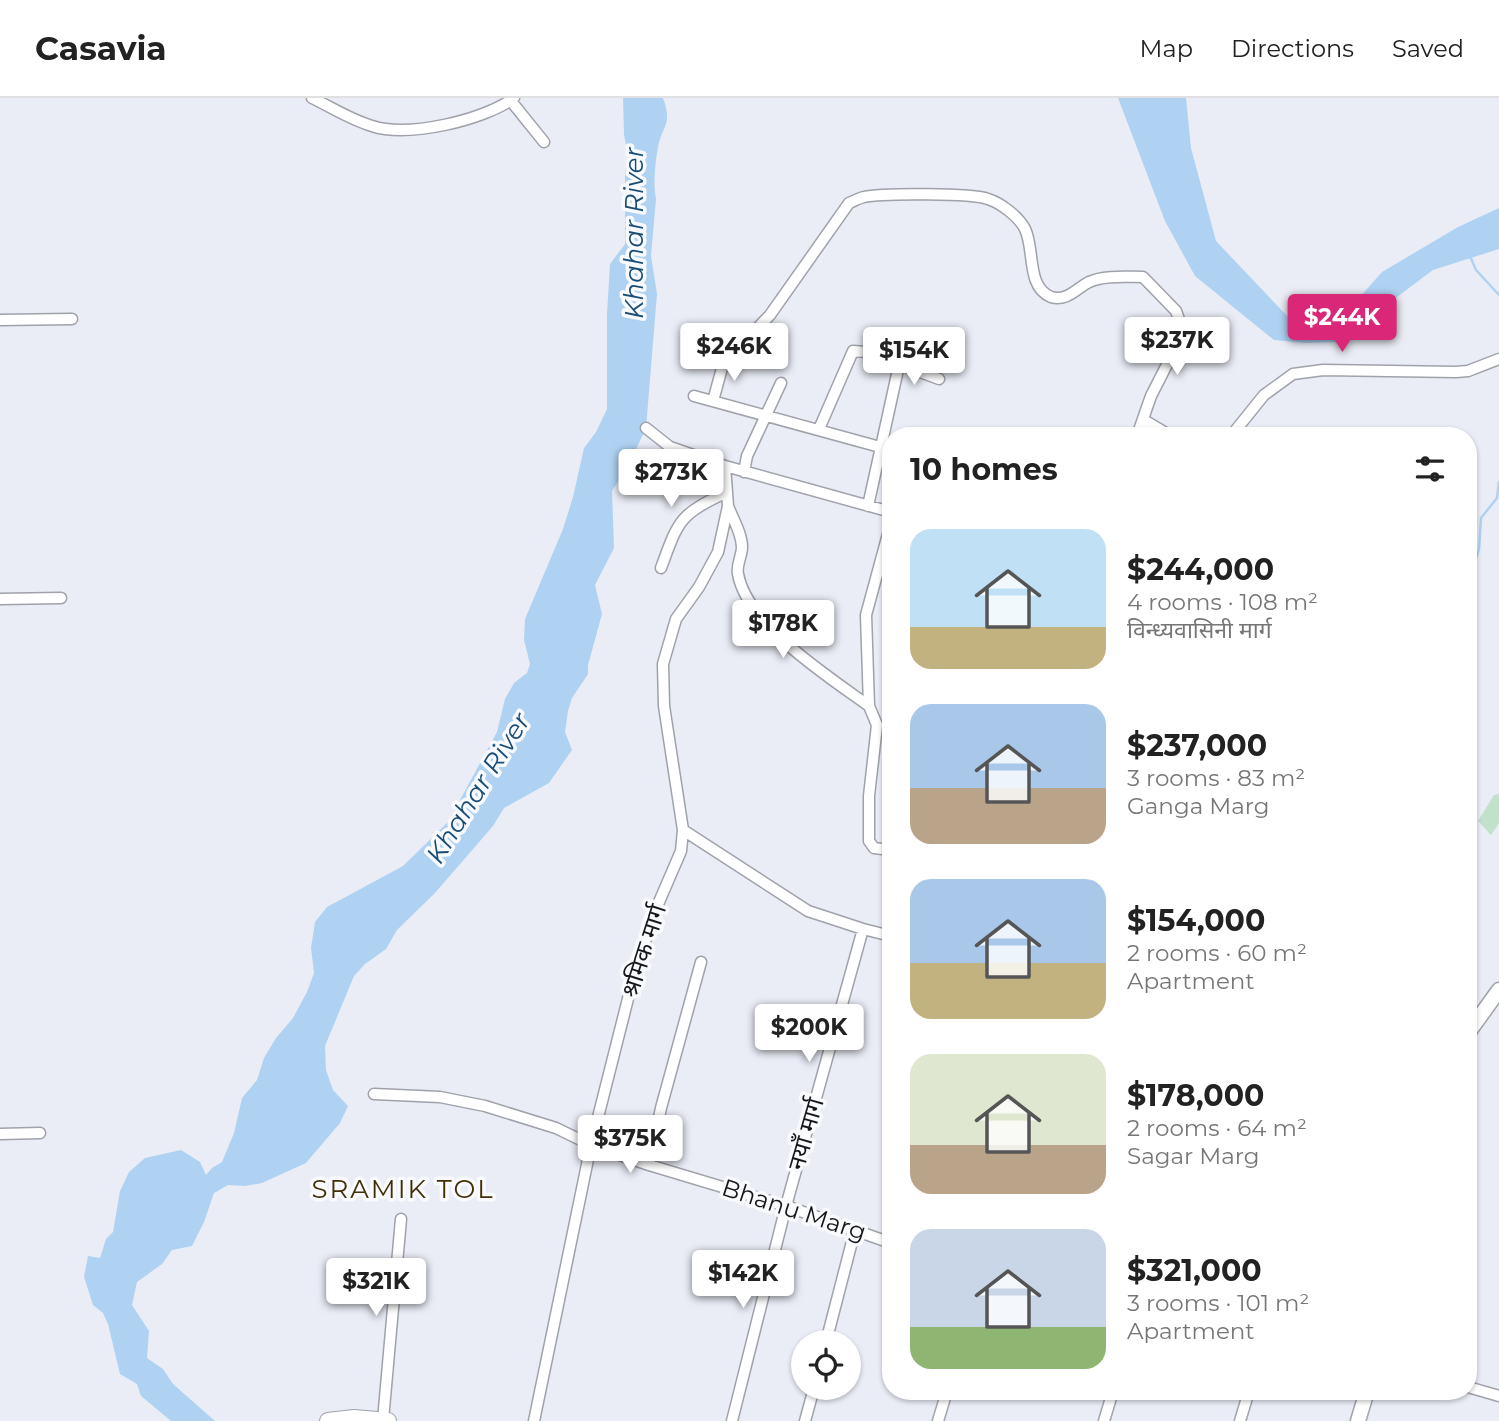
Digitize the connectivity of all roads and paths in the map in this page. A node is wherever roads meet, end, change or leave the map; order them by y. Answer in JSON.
{"nodes":[{"id":1,"x":312,"y":98,"type":"edge"},
{"id":2,"x":512,"y":99,"type":"edge"},
{"id":3,"x":544,"y":142,"type":"dead end"},
{"id":4,"x":72,"y":319,"type":"dead end"},
{"id":5,"x":0,"y":320,"type":"edge"},
{"id":6,"x":1499,"y":359,"type":"edge"},
{"id":7,"x":899,"y":365,"type":"junction"},
{"id":8,"x":940,"y":379,"type":"dead end"},
{"id":9,"x":781,"y":383,"type":"dead end"},
{"id":10,"x":694,"y":396,"type":"dead end"},
{"id":11,"x":713,"y":401,"type":"junction"},
{"id":12,"x":766,"y":415,"type":"junction"},
{"id":13,"x":1144,"y":420,"type":"junction"},
{"id":14,"x":889,"y":427,"type":"edge"},
{"id":15,"x":1141,"y":427,"type":"edge"},
{"id":16,"x":1156,"y":427,"type":"edge"},
{"id":17,"x":1238,"y":427,"type":"edge"},
{"id":18,"x":646,"y":428,"type":"dead end"},
{"id":19,"x":819,"y":429,"type":"junction"},
{"id":20,"x":882,"y":448,"type":"edge"},
{"id":21,"x":882,"y":462,"type":"edge"},
{"id":22,"x":725,"y":466,"type":"junction"},
{"id":23,"x":744,"y":472,"type":"junction"},
{"id":24,"x":727,"y":492,"type":"junction"},
{"id":25,"x":728,"y":506,"type":"junction"},
{"id":26,"x":868,"y":506,"type":"junction"},
{"id":27,"x":882,"y":510,"type":"edge"},
{"id":28,"x":882,"y":556,"type":"edge"},
{"id":29,"x":660,"y":568,"type":"dead end"},
{"id":30,"x":61,"y":598,"type":"dead end"},
{"id":31,"x":0,"y":599,"type":"edge"},
{"id":32,"x":869,"y":706,"type":"junction"},
{"id":33,"x":683,"y":830,"type":"junction"},
{"id":34,"x":882,"y":849,"type":"edge"},
{"id":35,"x":863,"y":929,"type":"junction"},
{"id":36,"x":882,"y":934,"type":"edge"},
{"id":37,"x":701,"y":962,"type":"dead end"},
{"id":38,"x":1499,"y":990,"type":"edge"},
{"id":39,"x":1477,"y":1020,"type":"edge"},
{"id":40,"x":374,"y":1094,"type":"dead end"},
{"id":41,"x":0,"y":1133,"type":"edge"},
{"id":42,"x":40,"y":1133,"type":"dead end"},
{"id":43,"x":591,"y":1145,"type":"junction"},
{"id":44,"x":649,"y":1165,"type":"junction"},
{"id":45,"x":786,"y":1206,"type":"junction"},
{"id":46,"x":401,"y":1219,"type":"dead end"},
{"id":47,"x":855,"y":1230,"type":"junction"},
{"id":48,"x":882,"y":1240,"type":"edge"},
{"id":49,"x":828,"y":1330,"type":"edge"},
{"id":50,"x":1477,"y":1390,"type":"edge"},
{"id":51,"x":1499,"y":1396,"type":"edge"},
{"id":52,"x":811,"y":1400,"type":"edge"},
{"id":53,"x":944,"y":1400,"type":"edge"},
{"id":54,"x":1110,"y":1400,"type":"edge"},
{"id":55,"x":1247,"y":1400,"type":"edge"},
{"id":56,"x":1364,"y":1400,"type":"edge"},
{"id":57,"x":328,"y":1421,"type":"edge"},
{"id":58,"x":386,"y":1421,"type":"edge"},
{"id":59,"x":534,"y":1421,"type":"edge"},
{"id":60,"x":732,"y":1421,"type":"edge"},
{"id":61,"x":805,"y":1421,"type":"edge"},
{"id":62,"x":938,"y":1421,"type":"edge"},
{"id":63,"x":1104,"y":1421,"type":"edge"},
{"id":64,"x":1240,"y":1421,"type":"edge"},
{"id":65,"x":1358,"y":1421,"type":"edge"}],
"edges":[{"from":1,"to":2,"type":"street"},
{"from":2,"to":3,"type":"street"},
{"from":4,"to":5,"type":"street"},
{"from":6,"to":17,"type":"street"},
{"from":7,"to":8,"type":"street"},
{"from":7,"to":14,"type":"street"},
{"from":7,"to":19,"type":"street"},
{"from":9,"to":12,"type":"street"},
{"from":10,"to":11,"type":"street"},
{"from":11,"to":12,"type":"street"},
{"from":11,"to":13,"type":"street"},
{"from":12,"to":19,"type":"street"},
{"from":12,"to":23,"type":"street"},
{"from":13,"to":15,"type":"street"},
{"from":13,"to":16,"type":"street"},
{"from":18,"to":22,"type":"street"},
{"from":19,"to":20,"type":"street"},
{"from":21,"to":26,"type":"street"},
{"from":22,"to":23,"type":"street"},
{"from":22,"to":24,"type":"street","name":"श्रमिक मार्ग"},
{"from":23,"to":26,"type":"street"},
{"from":24,"to":25,"type":"street","name":"श्रमिक मार्ग"},
{"from":24,"to":29,"type":"street"},
{"from":25,"to":32,"type":"street"},
{"from":25,"to":33,"type":"street","name":"श्रमिक मार्ग"},
{"from":26,"to":27,"type":"street"},
{"from":28,"to":32,"type":"street"},
{"from":30,"to":31,"type":"street"},
{"from":32,"to":34,"type":"street"},
{"from":33,"to":35,"type":"street"},
{"from":33,"to":43,"type":"street","name":"श्रमिक मार्ग"},
{"from":35,"to":36,"type":"street"},
{"from":35,"to":45,"type":"street","name":"नयाँ मार्ग"},
{"from":37,"to":44,"type":"street"},
{"from":38,"to":39,"type":"main road"},
{"from":40,"to":43,"type":"street","name":"Bhanu Marg"},
{"from":41,"to":42,"type":"street"},
{"from":43,"to":44,"type":"street","name":"Bhanu Marg"},
{"from":43,"to":59,"type":"street","name":"श्रमिक मार्ग"},
{"from":44,"to":45,"type":"street","name":"Bhanu Marg"},
{"from":45,"to":47,"type":"street","name":"Bhanu Marg"},
{"from":45,"to":60,"type":"street","name":"नयाँ मार्ग"},
{"from":46,"to":58,"type":"street"},
{"from":47,"to":48,"type":"street","name":"Bhanu Marg"},
{"from":47,"to":49,"type":"street"},
{"from":50,"to":51,"type":"street"},
{"from":52,"to":61,"type":"street"},
{"from":53,"to":62,"type":"street"},
{"from":54,"to":63,"type":"street"},
{"from":55,"to":64,"type":"street"},
{"from":56,"to":65,"type":"main road"},
{"from":57,"to":58,"type":"highway"}]}
